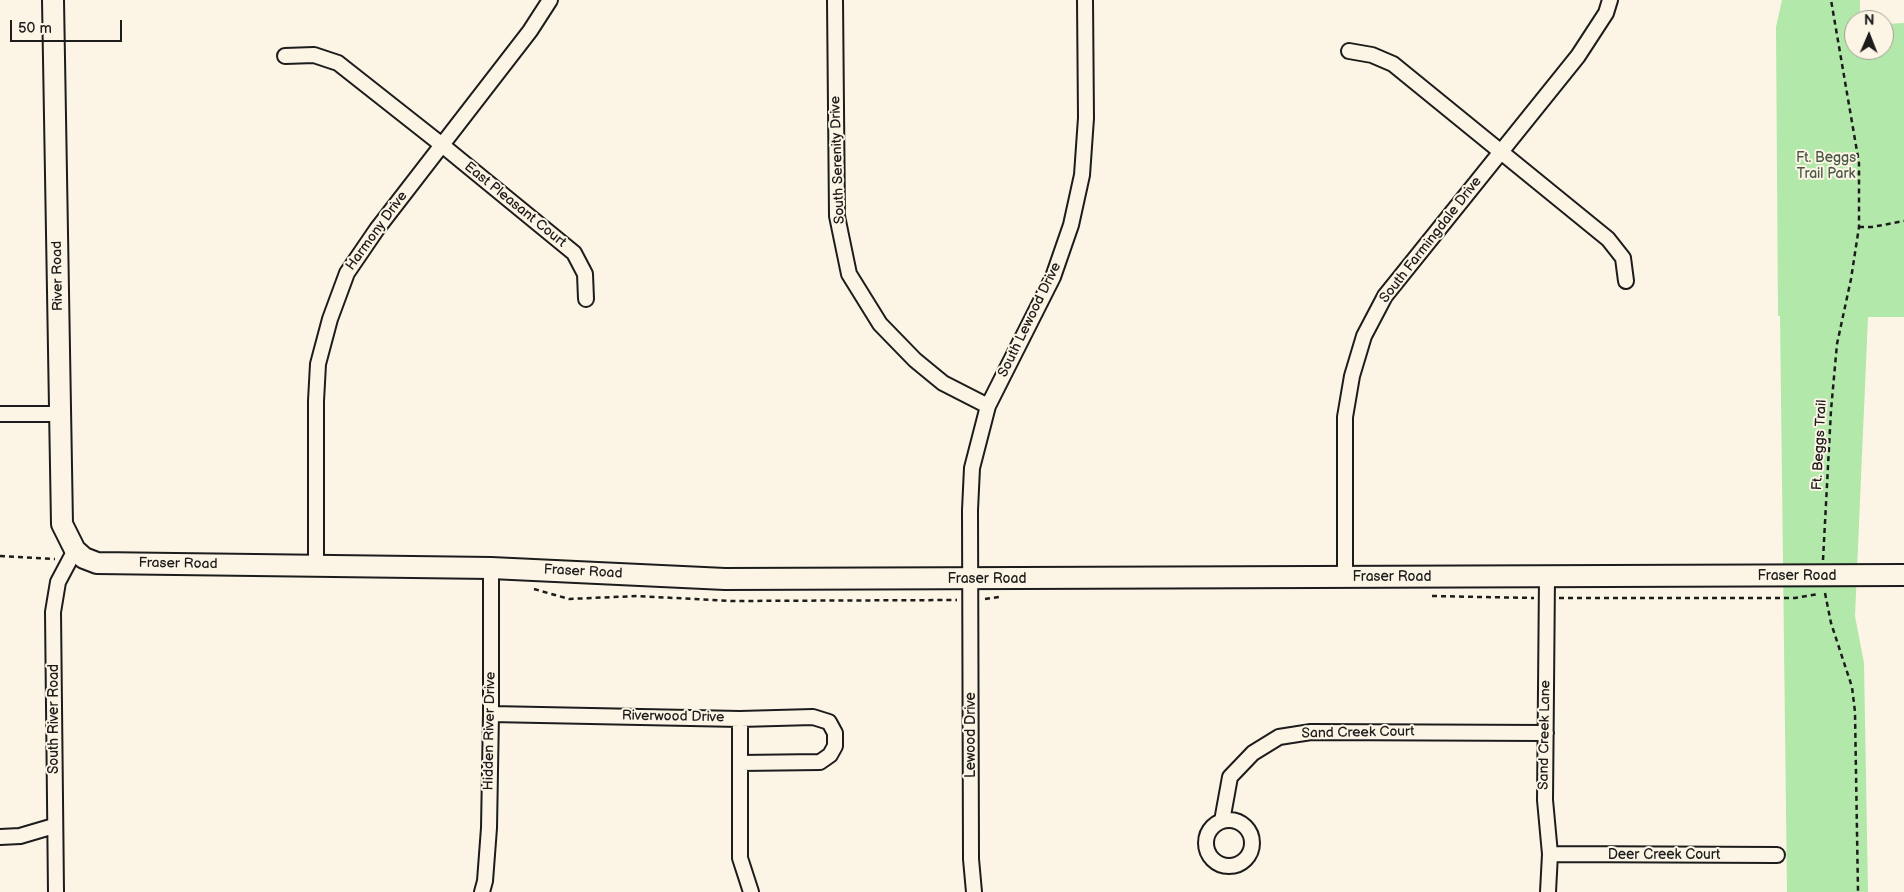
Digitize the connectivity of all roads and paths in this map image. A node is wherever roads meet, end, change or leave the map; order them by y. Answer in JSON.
{"nodes":[{"id":1,"x":53,"y":0,"type":"edge"},
{"id":2,"x":550,"y":0,"type":"edge"},
{"id":3,"x":834,"y":0,"type":"edge"},
{"id":4,"x":1085,"y":0,"type":"edge"},
{"id":5,"x":1610,"y":0,"type":"edge"},
{"id":6,"x":1831,"y":0,"type":"edge"},
{"id":7,"x":1349,"y":51,"type":"dead end"},
{"id":8,"x":285,"y":56,"type":"dead end"},
{"id":9,"x":442,"y":145,"type":"junction"},
{"id":10,"x":1500,"y":150,"type":"junction"},
{"id":11,"x":1904,"y":221,"type":"edge"},
{"id":12,"x":1859,"y":227,"type":"junction"},
{"id":13,"x":1626,"y":281,"type":"dead end"},
{"id":14,"x":586,"y":299,"type":"dead end"},
{"id":15,"x":988,"y":406,"type":"junction"},
{"id":16,"x":0,"y":414,"type":"edge"},
{"id":17,"x":61,"y":414,"type":"junction"},
{"id":18,"x":75,"y":550,"type":"junction"},
{"id":19,"x":316,"y":565,"type":"junction"},
{"id":20,"x":490,"y":568,"type":"junction"},
{"id":21,"x":1824,"y":576,"type":"junction"},
{"id":22,"x":1904,"y":576,"type":"edge"},
{"id":23,"x":1345,"y":577,"type":"junction"},
{"id":24,"x":1547,"y":577,"type":"junction"},
{"id":25,"x":970,"y":579,"type":"junction"},
{"id":26,"x":491,"y":714,"type":"junction"},
{"id":27,"x":740,"y":718,"type":"junction"},
{"id":28,"x":1546,"y":733,"type":"junction"},
{"id":29,"x":740,"y":764,"type":"junction"},
{"id":30,"x":1222,"y":821,"type":"dead end"},
{"id":31,"x":54,"y":826,"type":"junction"},
{"id":32,"x":0,"y":837,"type":"edge"},
{"id":33,"x":1550,"y":854,"type":"junction"},
{"id":34,"x":1777,"y":855,"type":"dead end"},
{"id":35,"x":56,"y":892,"type":"edge"},
{"id":36,"x":482,"y":892,"type":"edge"},
{"id":37,"x":751,"y":892,"type":"edge"},
{"id":38,"x":974,"y":892,"type":"edge"},
{"id":39,"x":1548,"y":892,"type":"edge"},
{"id":40,"x":1858,"y":892,"type":"edge"}],
"edges":[{"from":1,"to":17,"type":"street","name":"River Road"},
{"from":2,"to":9,"type":"street","name":"Harmony Drive"},
{"from":3,"to":15,"type":"street","name":"South Serenity Drive"},
{"from":4,"to":15,"type":"street","name":"South Lewood Drive"},
{"from":5,"to":10,"type":"street","name":"South Farmingdale Drive"},
{"from":6,"to":12,"type":"path","name":"Ft. Beggs Trail"},
{"from":7,"to":10,"type":"street"},
{"from":8,"to":9,"type":"street","name":"East Pleasant Court"},
{"from":9,"to":14,"type":"street","name":"East Pleasant Court"},
{"from":9,"to":19,"type":"street","name":"Harmony Drive"},
{"from":10,"to":13,"type":"street"},
{"from":10,"to":23,"type":"street","name":"South Farmingdale Drive"},
{"from":11,"to":12,"type":"path"},
{"from":12,"to":21,"type":"path","name":"Ft. Beggs Trail"},
{"from":15,"to":25,"type":"street","name":"South Lewood Drive"},
{"from":16,"to":17,"type":"street"},
{"from":17,"to":18,"type":"street","name":"River Road"},
{"from":18,"to":19,"type":"street","name":"Fraser Road"},
{"from":18,"to":31,"type":"street","name":"South River Road"},
{"from":19,"to":20,"type":"street","name":"Fraser Road"},
{"from":20,"to":25,"type":"street","name":"Fraser Road"},
{"from":20,"to":26,"type":"street","name":"Hidden River Drive"},
{"from":21,"to":22,"type":"street","name":"Fraser Road"},
{"from":21,"to":24,"type":"street","name":"Fraser Road"},
{"from":21,"to":40,"type":"path","name":"Ft. Beggs Trail"},
{"from":23,"to":24,"type":"street","name":"Fraser Road"},
{"from":23,"to":25,"type":"street","name":"Fraser Road"},
{"from":24,"to":28,"type":"street","name":"Sand Creek Lane"},
{"from":25,"to":38,"type":"street","name":"Lewood Drive"},
{"from":26,"to":27,"type":"street","name":"Riverwood Drive"},
{"from":26,"to":36,"type":"street","name":"Hidden River Drive"},
{"from":27,"to":29,"type":"street","name":"Riverwood Drive"},
{"from":27,"to":29,"type":"street"},
{"from":28,"to":30,"type":"street","name":"Sand Creek Court"},
{"from":28,"to":33,"type":"street","name":"Sand Creek Lane"},
{"from":29,"to":37,"type":"street","name":"Riverwood Drive"},
{"from":31,"to":32,"type":"street"},
{"from":31,"to":35,"type":"street","name":"South River Road"},
{"from":33,"to":34,"type":"street","name":"Deer Creek Court"},
{"from":33,"to":39,"type":"street","name":"Sand Creek Lane"}]}
